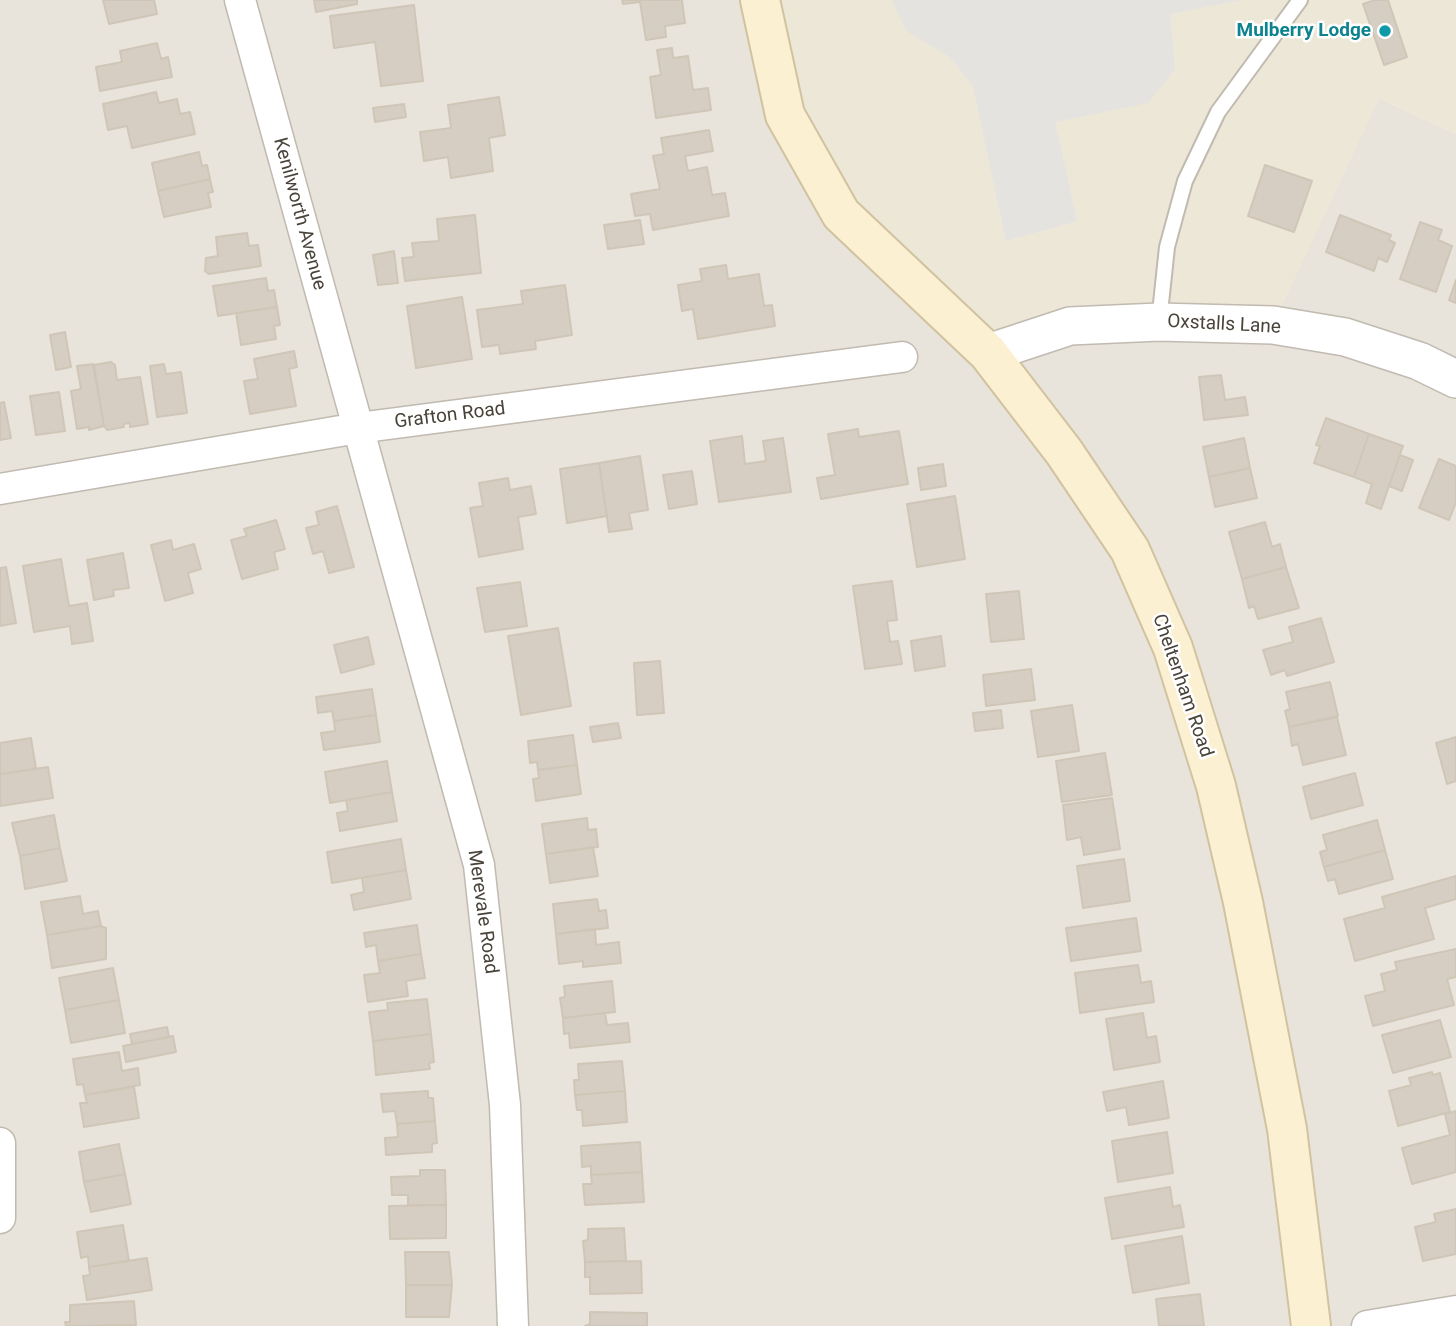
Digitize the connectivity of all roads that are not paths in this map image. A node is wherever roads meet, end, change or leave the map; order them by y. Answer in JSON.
{"nodes":[{"id":1,"x":240,"y":0,"type":"edge"},
{"id":2,"x":760,"y":0,"type":"edge"},
{"id":3,"x":1300,"y":0,"type":"edge"},
{"id":4,"x":1159,"y":322,"type":"junction"},
{"id":5,"x":988,"y":353,"type":"junction"},
{"id":6,"x":902,"y":357,"type":"dead end"},
{"id":7,"x":1456,"y":379,"type":"edge"},
{"id":8,"x":358,"y":428,"type":"junction"},
{"id":9,"x":0,"y":489,"type":"edge"},
{"id":10,"x":0,"y":1143,"type":"edge"},
{"id":11,"x":0,"y":1218,"type":"edge"},
{"id":12,"x":1456,"y":1311,"type":"edge"},
{"id":13,"x":513,"y":1326,"type":"edge"},
{"id":14,"x":1311,"y":1326,"type":"edge"},
{"id":15,"x":1367,"y":1326,"type":"edge"}],
"edges":[{"from":1,"to":8,"type":"street","name":"Kenilworth Avenue"},
{"from":2,"to":5,"type":"main road","name":"Cheltenham Road"},
{"from":3,"to":4,"type":"lane"},
{"from":4,"to":5,"type":"street","name":"Oxstalls Lane"},
{"from":4,"to":7,"type":"street","name":"Oxstalls Lane"},
{"from":5,"to":14,"type":"main road","name":"Cheltenham Road"},
{"from":6,"to":8,"type":"street","name":"Grafton Road"},
{"from":8,"to":9,"type":"street","name":"Grafton Road"},
{"from":8,"to":13,"type":"street","name":"Merevale Road"},
{"from":10,"to":11,"type":"street"},
{"from":12,"to":15,"type":"street"}]}
